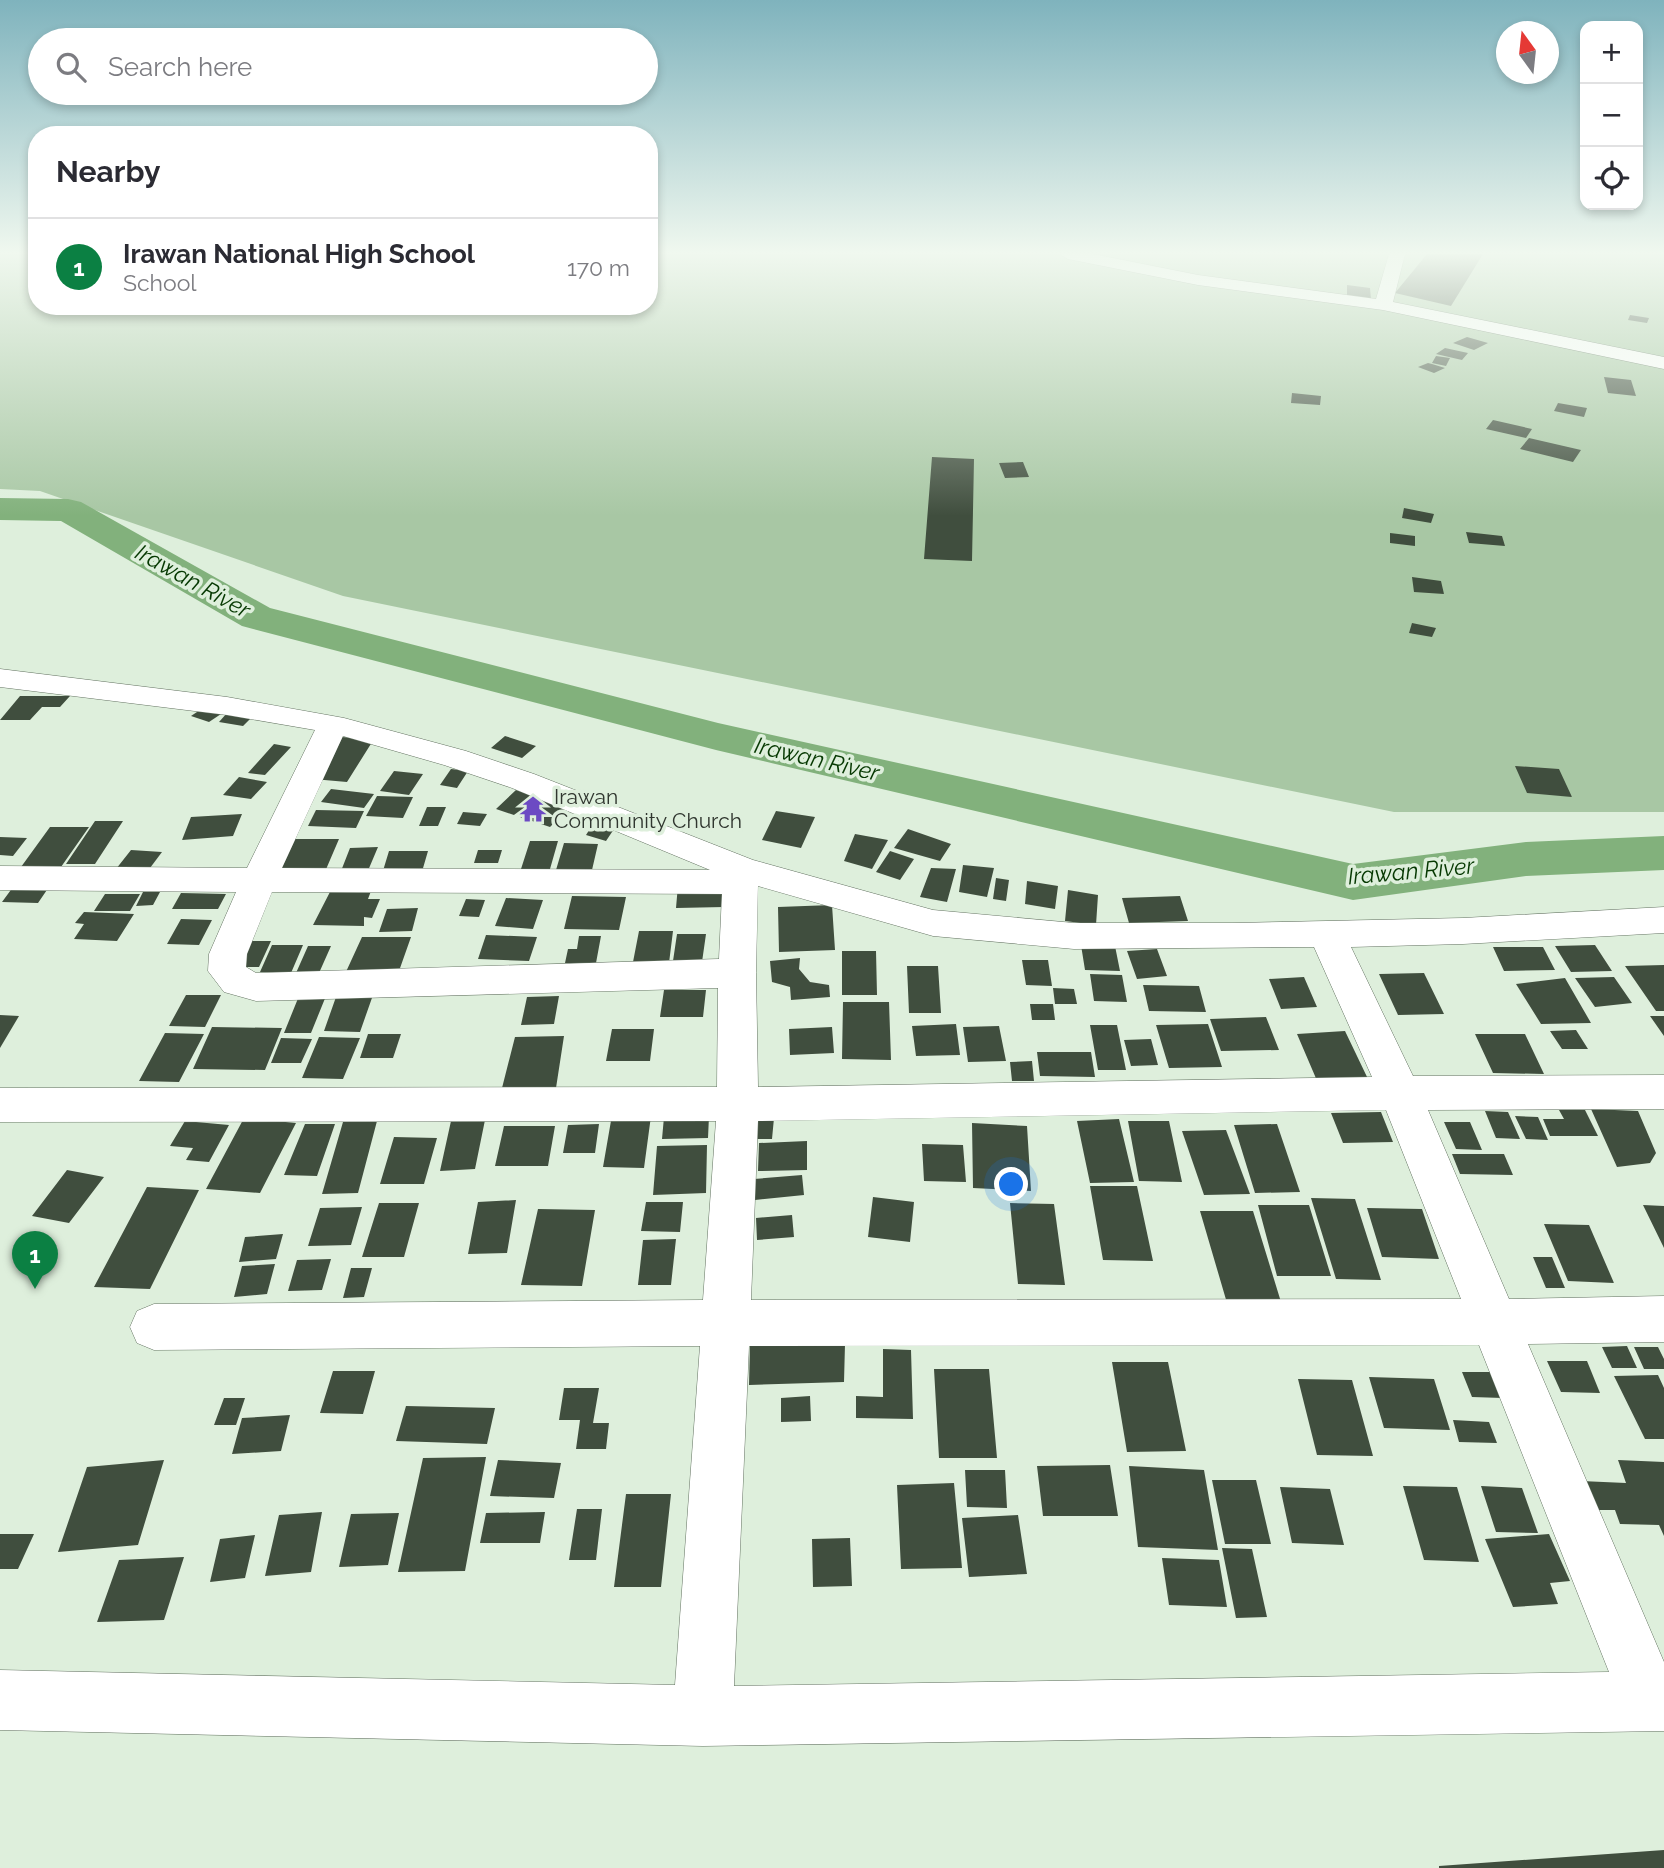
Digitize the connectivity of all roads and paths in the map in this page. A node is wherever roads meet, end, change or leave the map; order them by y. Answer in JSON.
{"nodes":[{"id":1,"x":1558,"y":341,"type":"edge"},
{"id":2,"x":1664,"y":363,"type":"edge"},
{"id":3,"x":2,"y":681,"type":"edge"},
{"id":4,"x":333,"y":723,"type":"junction"},
{"id":5,"x":740,"y":875,"type":"junction"},
{"id":6,"x":0,"y":878,"type":"edge"},
{"id":7,"x":259,"y":880,"type":"junction"},
{"id":8,"x":1664,"y":920,"type":"edge"},
{"id":9,"x":1327,"y":935,"type":"junction"},
{"id":10,"x":737,"y":973,"type":"junction"},
{"id":11,"x":1400,"y":1093,"type":"junction"},
{"id":12,"x":1664,"y":1093,"type":"edge"},
{"id":13,"x":738,"y":1104,"type":"junction"},
{"id":14,"x":0,"y":1105,"type":"edge"},
{"id":15,"x":1664,"y":1319,"type":"edge"},
{"id":16,"x":1496,"y":1322,"type":"junction"},
{"id":17,"x":724,"y":1323,"type":"junction"},
{"id":18,"x":154,"y":1327,"type":"dead end"},
{"id":19,"x":0,"y":1700,"type":"edge"},
{"id":20,"x":1657,"y":1701,"type":"edge"},
{"id":21,"x":703,"y":1716,"type":"junction"}],
"edges":[{"from":1,"to":2,"type":"street"},
{"from":3,"to":4,"type":"street"},
{"from":4,"to":5,"type":"street"},
{"from":4,"to":7,"type":"street"},
{"from":5,"to":7,"type":"street"},
{"from":5,"to":9,"type":"street"},
{"from":5,"to":10,"type":"street"},
{"from":6,"to":7,"type":"street"},
{"from":7,"to":10,"type":"street"},
{"from":8,"to":9,"type":"street"},
{"from":9,"to":11,"type":"street"},
{"from":10,"to":13,"type":"street"},
{"from":11,"to":12,"type":"street"},
{"from":11,"to":13,"type":"street"},
{"from":11,"to":16,"type":"street"},
{"from":13,"to":14,"type":"street"},
{"from":13,"to":17,"type":"street"},
{"from":15,"to":16,"type":"street"},
{"from":16,"to":17,"type":"street"},
{"from":16,"to":20,"type":"street"},
{"from":17,"to":18,"type":"street"},
{"from":17,"to":21,"type":"street"},
{"from":19,"to":21,"type":"street"},
{"from":20,"to":21,"type":"street"}]}
